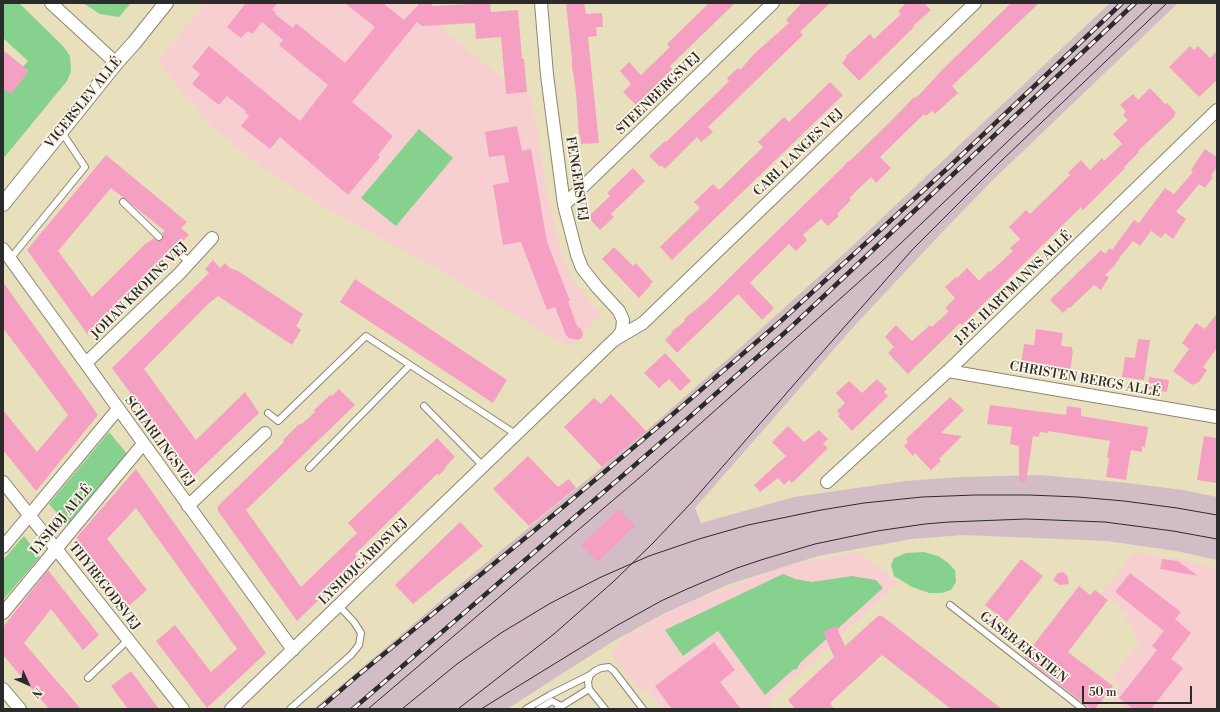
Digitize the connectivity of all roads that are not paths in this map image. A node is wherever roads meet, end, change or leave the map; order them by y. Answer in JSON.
{"nodes":[{"id":1,"x":51,"y":3,"type":"edge"},
{"id":2,"x":166,"y":3,"type":"edge"},
{"id":3,"x":541,"y":3,"type":"edge"},
{"id":4,"x":773,"y":3,"type":"edge"},
{"id":5,"x":975,"y":3,"type":"edge"},
{"id":6,"x":116,"y":63,"type":"junction"},
{"id":7,"x":1217,"y":110,"type":"edge"},
{"id":8,"x":61,"y":131,"type":"junction"},
{"id":9,"x":123,"y":202,"type":"dead end"},
{"id":10,"x":3,"y":204,"type":"edge"},
{"id":11,"x":564,"y":205,"type":"junction"},
{"id":12,"x":159,"y":237,"type":"dead end"},
{"id":13,"x":212,"y":238,"type":"dead end"},
{"id":14,"x":174,"y":250,"type":"dead end"},
{"id":15,"x":6,"y":254,"type":"edge"},
{"id":16,"x":190,"y":262,"type":"junction"},
{"id":17,"x":643,"y":323,"type":"joint"},
{"id":18,"x":614,"y":340,"type":"junction"},
{"id":19,"x":86,"y":363,"type":"junction"},
{"id":20,"x":410,"y":365,"type":"junction"},
{"id":21,"x":948,"y":371,"type":"junction"},
{"id":22,"x":424,"y":406,"type":"dead end"},
{"id":23,"x":118,"y":409,"type":"junction"},
{"id":24,"x":268,"y":412,"type":"dead end"},
{"id":25,"x":1216,"y":415,"type":"edge"},
{"id":26,"x":265,"y":433,"type":"dead end"},
{"id":27,"x":517,"y":435,"type":"junction"},
{"id":28,"x":143,"y":444,"type":"junction"},
{"id":29,"x":484,"y":467,"type":"junction"},
{"id":30,"x":309,"y":468,"type":"dead end"},
{"id":31,"x":3,"y":482,"type":"edge"},
{"id":32,"x":827,"y":482,"type":"dead end"},
{"id":33,"x":188,"y":506,"type":"junction"},
{"id":34,"x":30,"y":515,"type":"junction"},
{"id":35,"x":3,"y":547,"type":"edge"},
{"id":36,"x":56,"y":549,"type":"junction"},
{"id":37,"x":950,"y":605,"type":"dead end"},
{"id":38,"x":339,"y":606,"type":"junction"},
{"id":39,"x":3,"y":613,"type":"edge"},
{"id":40,"x":128,"y":640,"type":"junction"},
{"id":41,"x":293,"y":650,"type":"junction"},
{"id":42,"x":590,"y":675,"type":"junction"},
{"id":43,"x":88,"y":678,"type":"dead end"},
{"id":44,"x":589,"y":689,"type":"junction"},
{"id":45,"x":3,"y":690,"type":"edge"},
{"id":46,"x":559,"y":708,"type":"edge"},
{"id":47,"x":20,"y":709,"type":"edge"},
{"id":48,"x":183,"y":709,"type":"edge"},
{"id":49,"x":231,"y":709,"type":"edge"},
{"id":50,"x":290,"y":709,"type":"edge"},
{"id":51,"x":526,"y":709,"type":"edge"},
{"id":52,"x":539,"y":709,"type":"edge"},
{"id":53,"x":605,"y":709,"type":"edge"},
{"id":54,"x":643,"y":709,"type":"edge"},
{"id":55,"x":1083,"y":709,"type":"edge"}],
"edges":[{"from":1,"to":6,"type":"street"},
{"from":2,"to":6,"type":"street","name":"VIGERSLEV ALLÉ"},
{"from":3,"to":11,"type":"street","name":"FENGERSVEJ"},
{"from":4,"to":11,"type":"street","name":"STEENBERGSVEJ"},
{"from":5,"to":17,"type":"street","name":"CARL LANGES VEJ"},
{"from":6,"to":8,"type":"street","name":"VIGERSLEV ALLÉ"},
{"from":7,"to":21,"type":"street","name":"J.P.E. HARTMANNS ALLÉ"},
{"from":8,"to":10,"type":"street","name":"VIGERSLEV ALLÉ"},
{"from":8,"to":15,"type":"lane"},
{"from":9,"to":12,"type":"lane"},
{"from":11,"to":18,"type":"street","name":"FENGERSVEJ"},
{"from":13,"to":16,"type":"street","name":"JOHAN KROHNS VEJ"},
{"from":14,"to":16,"type":"lane"},
{"from":15,"to":19,"type":"street","name":"SCHARLINGSVEJ"},
{"from":16,"to":19,"type":"street","name":"JOHAN KROHNS VEJ"},
{"from":17,"to":18,"type":"street","name":"LYSHØJGÅRDSVEJ"},
{"from":18,"to":27,"type":"street","name":"LYSHØJGÅRDSVEJ"},
{"from":19,"to":23,"type":"street","name":"SCHARLINGSVEJ"},
{"from":20,"to":24,"type":"lane"},
{"from":20,"to":27,"type":"lane"},
{"from":20,"to":30,"type":"lane"},
{"from":21,"to":25,"type":"street","name":"CHRISTEN BERGS ALLÉ"},
{"from":21,"to":32,"type":"street","name":"J.P.E. HARTMANNS ALLÉ"},
{"from":22,"to":29,"type":"lane"},
{"from":23,"to":28,"type":"street","name":"SCHARLINGSVEJ"},
{"from":23,"to":34,"type":"street"},
{"from":26,"to":33,"type":"street"},
{"from":27,"to":29,"type":"street","name":"LYSHØJGÅRDSVEJ"},
{"from":28,"to":33,"type":"street","name":"SCHARLINGSVEJ"},
{"from":28,"to":36,"type":"street","name":"LYSHØJ ALLÉ"},
{"from":29,"to":38,"type":"street","name":"LYSHØJGÅRDSVEJ"},
{"from":31,"to":34,"type":"street","name":"THYREGODSVEJ"},
{"from":33,"to":41,"type":"street","name":"SCHARLINGSVEJ"},
{"from":34,"to":35,"type":"street"},
{"from":34,"to":36,"type":"street","name":"THYREGODSVEJ"},
{"from":36,"to":39,"type":"street","name":"LYSHØJ ALLÉ"},
{"from":36,"to":40,"type":"street","name":"THYREGODSVEJ"},
{"from":37,"to":55,"type":"lane","name":"GÅSEBÆKSTIEN"},
{"from":38,"to":41,"type":"street","name":"LYSHØJGÅRDSVEJ"},
{"from":38,"to":50,"type":"lane"},
{"from":40,"to":43,"type":"lane"},
{"from":40,"to":48,"type":"street","name":"THYREGODSVEJ"},
{"from":41,"to":49,"type":"street","name":"LYSHØJGÅRDSVEJ"},
{"from":42,"to":44,"type":"lane"},
{"from":42,"to":51,"type":"lane"},
{"from":42,"to":54,"type":"lane"},
{"from":44,"to":46,"type":"lane"},
{"from":44,"to":53,"type":"lane"},
{"from":45,"to":47,"type":"street"},
{"from":46,"to":52,"type":"lane"}]}
